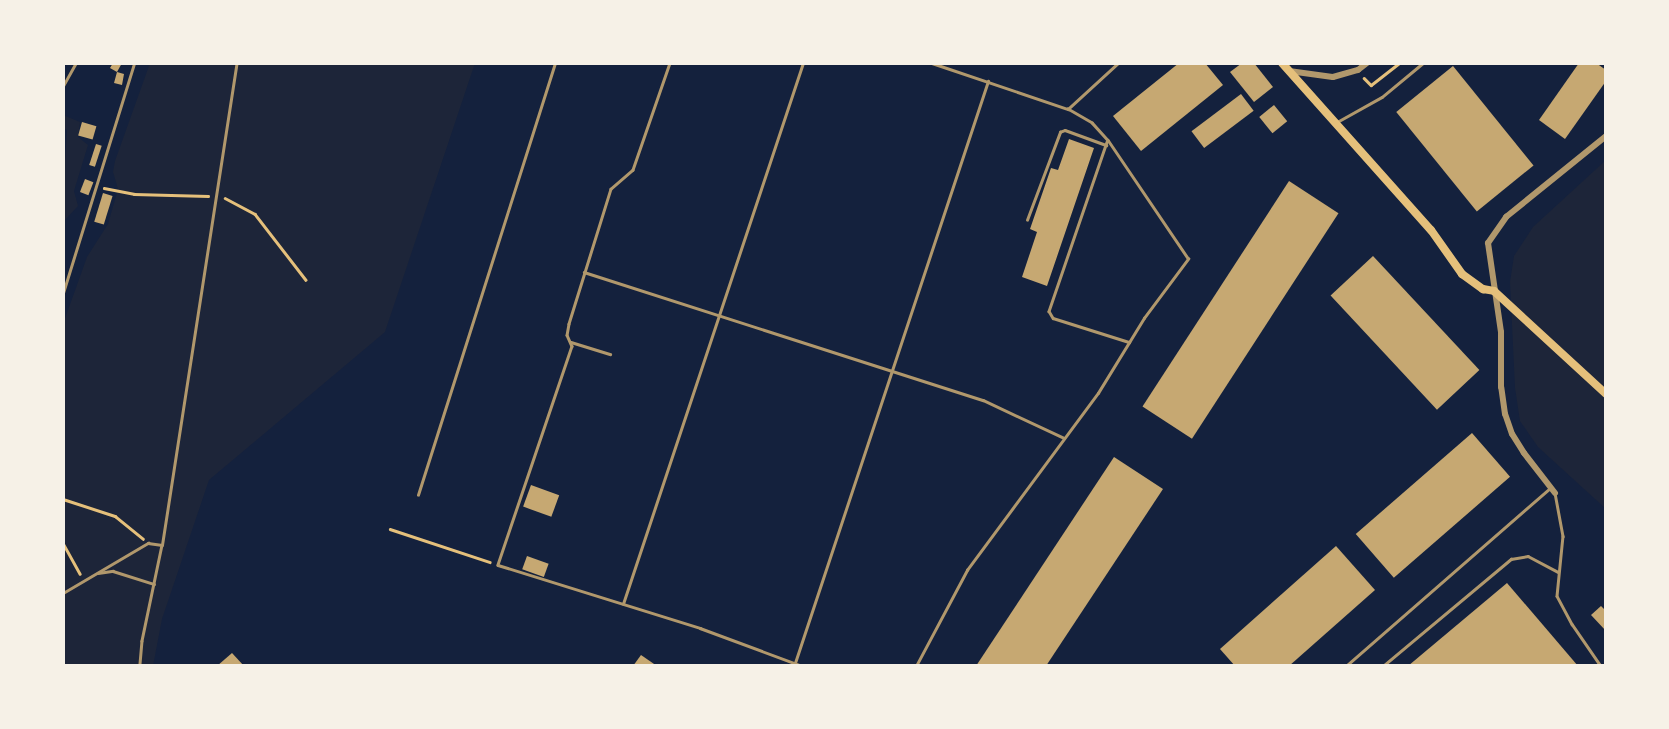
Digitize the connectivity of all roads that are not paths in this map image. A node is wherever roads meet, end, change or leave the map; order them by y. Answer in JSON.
{"nodes":[{"id":1,"x":76,"y":63,"type":"edge"},
{"id":2,"x":134,"y":63,"type":"edge"},
{"id":3,"x":237,"y":63,"type":"edge"},
{"id":4,"x":555,"y":63,"type":"edge"},
{"id":5,"x":670,"y":63,"type":"edge"},
{"id":6,"x":803,"y":63,"type":"edge"},
{"id":7,"x":932,"y":63,"type":"edge"},
{"id":8,"x":1118,"y":63,"type":"edge"},
{"id":9,"x":1282,"y":63,"type":"edge"},
{"id":10,"x":1367,"y":63,"type":"edge"},
{"id":11,"x":1423,"y":63,"type":"edge"},
{"id":12,"x":1289,"y":71,"type":"junction"},
{"id":13,"x":988,"y":81,"type":"junction"},
{"id":14,"x":63,"y":86,"type":"edge"},
{"id":15,"x":1068,"y":109,"type":"junction"},
{"id":16,"x":1334,"y":123,"type":"junction"},
{"id":17,"x":1606,"y":136,"type":"edge"},
{"id":18,"x":1107,"y":143,"type":"junction"},
{"id":19,"x":1027,"y":220,"type":"dead end"},
{"id":20,"x":584,"y":272,"type":"junction"},
{"id":21,"x":1494,"y":291,"type":"junction"},
{"id":22,"x":63,"y":293,"type":"edge"},
{"id":23,"x":721,"y":316,"type":"junction"},
{"id":24,"x":570,"y":342,"type":"junction"},
{"id":25,"x":1129,"y":342,"type":"junction"},
{"id":26,"x":610,"y":354,"type":"dead end"},
{"id":27,"x":894,"y":370,"type":"junction"},
{"id":28,"x":1606,"y":394,"type":"edge"},
{"id":29,"x":1064,"y":438,"type":"junction"},
{"id":30,"x":1553,"y":490,"type":"junction"},
{"id":31,"x":418,"y":495,"type":"dead end"},
{"id":32,"x":162,"y":545,"type":"junction"},
{"id":33,"x":1558,"y":572,"type":"junction"},
{"id":34,"x":94,"y":574,"type":"junction"},
{"id":35,"x":154,"y":584,"type":"junction"},
{"id":36,"x":63,"y":593,"type":"edge"},
{"id":37,"x":623,"y":604,"type":"junction"},
{"id":38,"x":795,"y":663,"type":"junction"},
{"id":39,"x":140,"y":666,"type":"edge"},
{"id":40,"x":802,"y":666,"type":"edge"},
{"id":41,"x":916,"y":666,"type":"edge"},
{"id":42,"x":1346,"y":666,"type":"edge"},
{"id":43,"x":1383,"y":666,"type":"edge"},
{"id":44,"x":1601,"y":666,"type":"edge"}],
"edges":[{"from":1,"to":14,"type":"lane"},
{"from":2,"to":22,"type":"lane"},
{"from":3,"to":32,"type":"lane"},
{"from":4,"to":31,"type":"lane"},
{"from":5,"to":20,"type":"lane"},
{"from":6,"to":23,"type":"lane"},
{"from":7,"to":13,"type":"lane"},
{"from":8,"to":15,"type":"lane"},
{"from":9,"to":12,"type":"main road"},
{"from":10,"to":12,"type":"street"},
{"from":11,"to":16,"type":"lane"},
{"from":12,"to":16,"type":"main road"},
{"from":13,"to":15,"type":"lane"},
{"from":13,"to":27,"type":"lane"},
{"from":15,"to":18,"type":"lane"},
{"from":16,"to":21,"type":"main road"},
{"from":17,"to":21,"type":"street"},
{"from":18,"to":19,"type":"lane"},
{"from":18,"to":25,"type":"lane"},
{"from":18,"to":25,"type":"lane"},
{"from":20,"to":23,"type":"lane"},
{"from":20,"to":24,"type":"lane"},
{"from":21,"to":28,"type":"main road"},
{"from":21,"to":30,"type":"street"},
{"from":23,"to":27,"type":"lane"},
{"from":23,"to":37,"type":"lane"},
{"from":24,"to":26,"type":"lane"},
{"from":24,"to":37,"type":"lane"},
{"from":25,"to":29,"type":"lane"},
{"from":27,"to":29,"type":"lane"},
{"from":27,"to":38,"type":"lane"},
{"from":29,"to":41,"type":"lane"},
{"from":30,"to":33,"type":"lane"},
{"from":30,"to":42,"type":"lane"},
{"from":32,"to":34,"type":"lane"},
{"from":32,"to":35,"type":"lane"},
{"from":33,"to":43,"type":"lane"},
{"from":33,"to":44,"type":"lane"},
{"from":34,"to":35,"type":"lane"},
{"from":34,"to":36,"type":"lane"},
{"from":35,"to":39,"type":"lane"},
{"from":37,"to":38,"type":"lane"},
{"from":38,"to":40,"type":"lane"}]}
